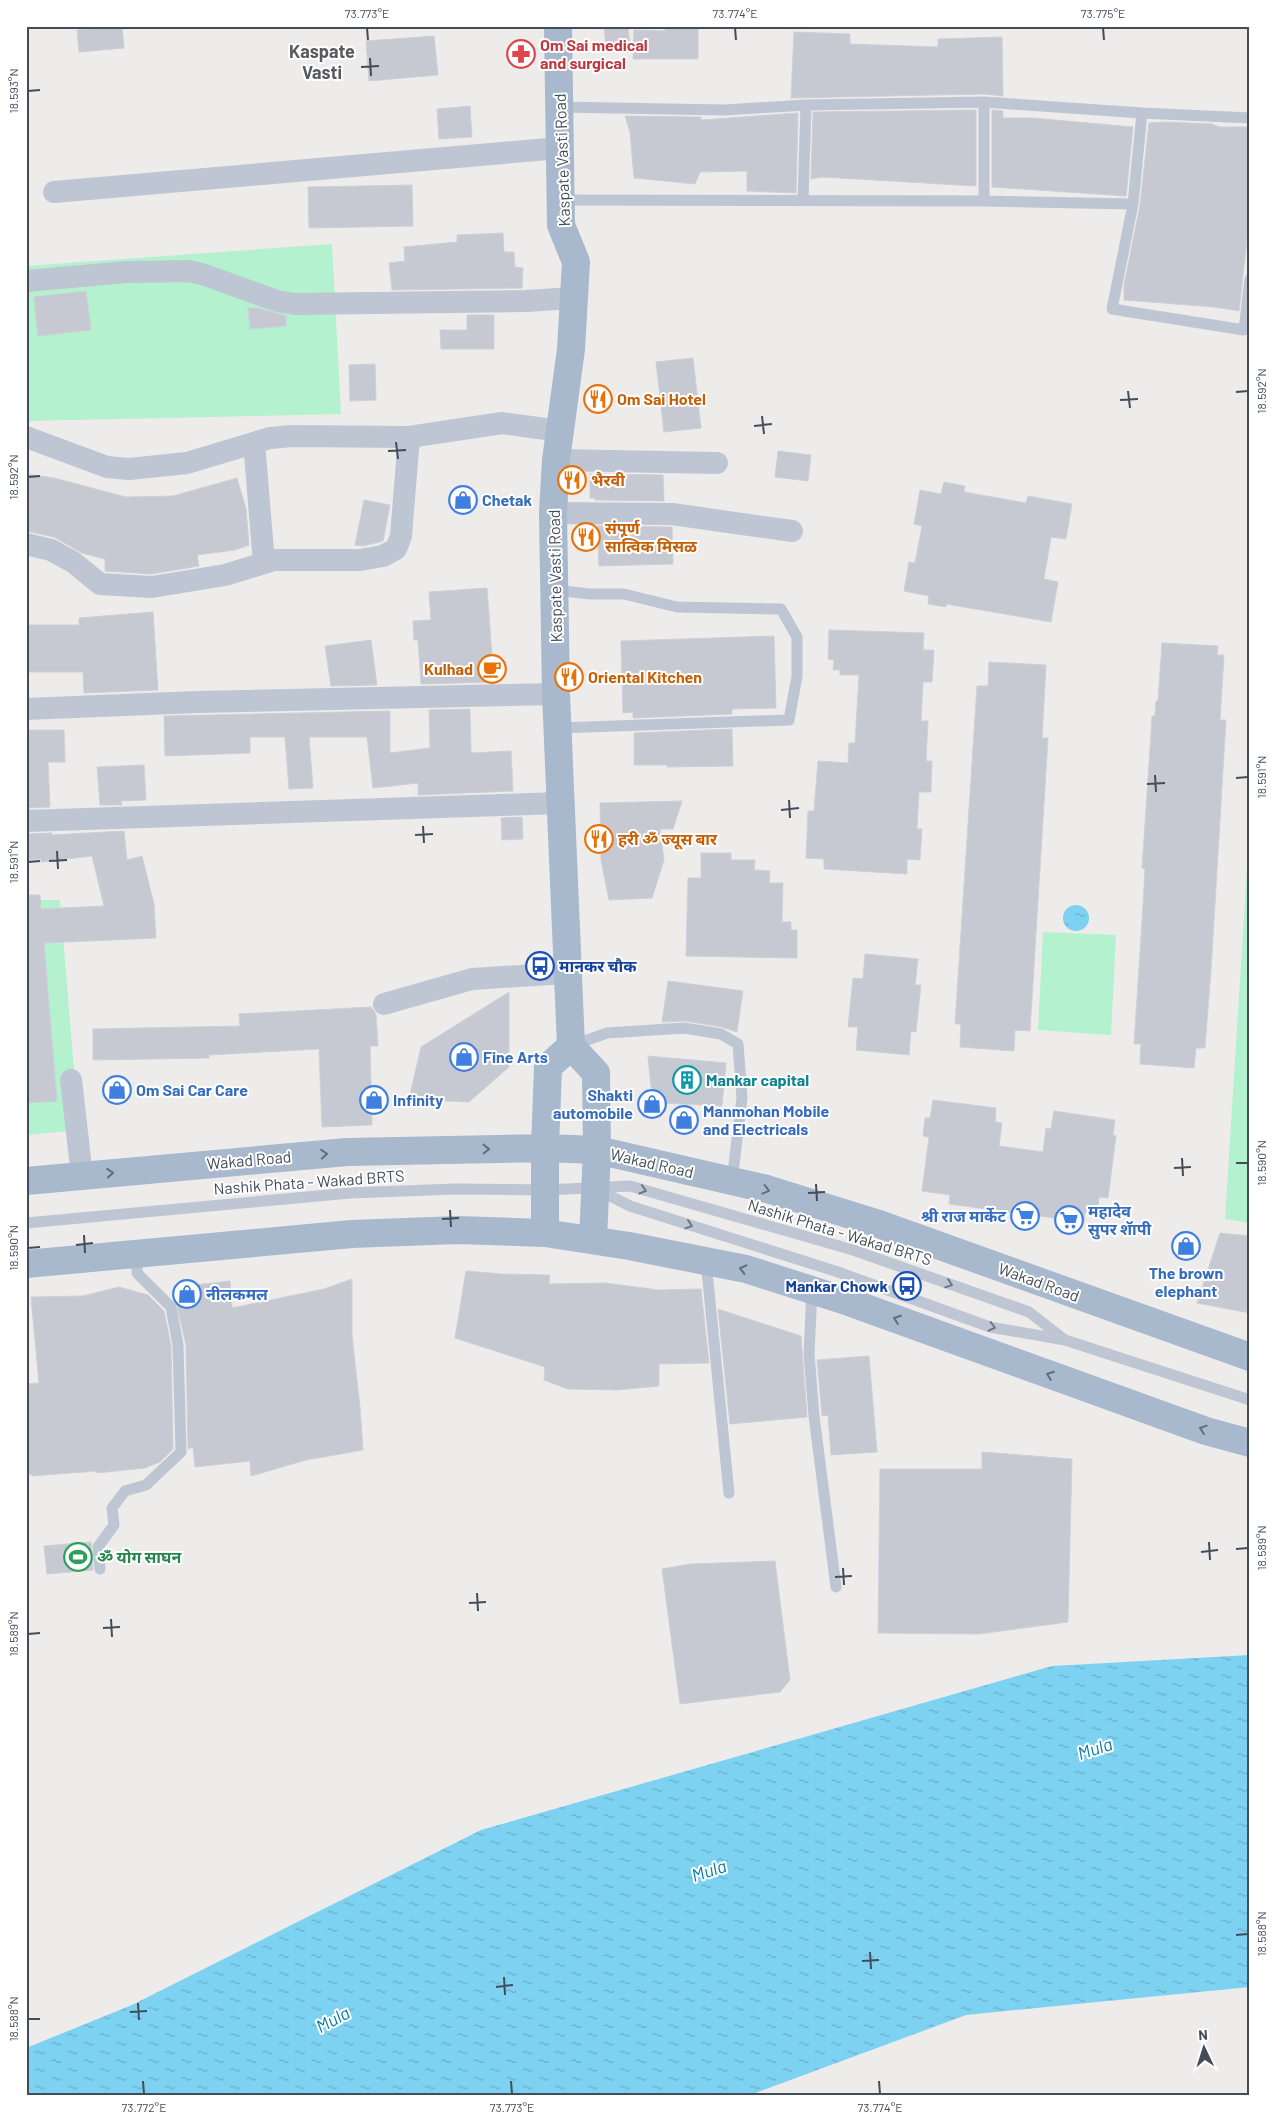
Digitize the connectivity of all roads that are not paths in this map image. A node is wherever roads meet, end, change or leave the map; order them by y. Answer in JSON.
{"nodes":[{"id":1,"x":558,"y":26,"type":"edge"},
{"id":2,"x":984,"y":102,"type":"junction"},
{"id":3,"x":806,"y":105,"type":"junction"},
{"id":4,"x":559,"y":107,"type":"junction"},
{"id":5,"x":1142,"y":113,"type":"junction"},
{"id":6,"x":1250,"y":118,"type":"edge"},
{"id":7,"x":560,"y":148,"type":"junction"},
{"id":8,"x":54,"y":192,"type":"dead end"},
{"id":9,"x":561,"y":200,"type":"junction"},
{"id":10,"x":803,"y":200,"type":"junction"},
{"id":11,"x":984,"y":201,"type":"junction"},
{"id":12,"x":1133,"y":204,"type":"junction"},
{"id":13,"x":1250,"y":279,"type":"edge"},
{"id":14,"x":26,"y":281,"type":"edge"},
{"id":15,"x":574,"y":298,"type":"junction"},
{"id":16,"x":560,"y":431,"type":"junction"},
{"id":17,"x":26,"y":437,"type":"edge"},
{"id":18,"x":409,"y":437,"type":"junction"},
{"id":19,"x":254,"y":442,"type":"junction"},
{"id":20,"x":556,"y":460,"type":"junction"},
{"id":21,"x":717,"y":463,"type":"dead end"},
{"id":22,"x":553,"y":513,"type":"junction"},
{"id":23,"x":792,"y":531,"type":"dead end"},
{"id":24,"x":26,"y":544,"type":"edge"},
{"id":25,"x":264,"y":563,"type":"junction"},
{"id":26,"x":556,"y":590,"type":"junction"},
{"id":27,"x":556,"y":694,"type":"junction"},
{"id":28,"x":26,"y":709,"type":"edge"},
{"id":29,"x":558,"y":728,"type":"junction"},
{"id":30,"x":561,"y":803,"type":"junction"},
{"id":31,"x":26,"y":821,"type":"edge"},
{"id":32,"x":567,"y":973,"type":"junction"},
{"id":33,"x":384,"y":1004,"type":"dead end"},
{"id":34,"x":571,"y":1046,"type":"junction"},
{"id":35,"x":71,"y":1080,"type":"dead end"},
{"id":36,"x":545,"y":1148,"type":"junction"},
{"id":37,"x":597,"y":1150,"type":"junction"},
{"id":38,"x":82,"y":1176,"type":"junction"},
{"id":39,"x":26,"y":1181,"type":"edge"},
{"id":40,"x":732,"y":1182,"type":"junction"},
{"id":41,"x":595,"y":1188,"type":"junction"},
{"id":42,"x":545,"y":1190,"type":"junction"},
{"id":43,"x":26,"y":1223,"type":"edge"},
{"id":44,"x":545,"y":1233,"type":"junction"},
{"id":45,"x":593,"y":1240,"type":"junction"},
{"id":46,"x":137,"y":1254,"type":"junction"},
{"id":47,"x":706,"y":1261,"type":"junction"},
{"id":48,"x":26,"y":1264,"type":"edge"},
{"id":49,"x":812,"y":1290,"type":"junction"},
{"id":50,"x":1065,"y":1340,"type":"junction"},
{"id":51,"x":1250,"y":1357,"type":"edge"},
{"id":52,"x":1250,"y":1400,"type":"edge"},
{"id":53,"x":1250,"y":1443,"type":"edge"},
{"id":54,"x":729,"y":1493,"type":"dead end"},
{"id":55,"x":100,"y":1569,"type":"dead end"},
{"id":56,"x":836,"y":1587,"type":"dead end"}],
"edges":[{"from":1,"to":4,"type":"main road","name":"Kaspate Vasti Road"},
{"from":2,"to":3,"type":"lane"},
{"from":2,"to":5,"type":"lane"},
{"from":2,"to":11,"type":"lane"},
{"from":3,"to":4,"type":"lane"},
{"from":3,"to":10,"type":"lane"},
{"from":4,"to":7,"type":"main road","name":"Kaspate Vasti Road"},
{"from":5,"to":6,"type":"lane"},
{"from":5,"to":12,"type":"lane"},
{"from":7,"to":8,"type":"street"},
{"from":7,"to":9,"type":"main road","name":"Kaspate Vasti Road"},
{"from":9,"to":10,"type":"lane"},
{"from":9,"to":15,"type":"main road","name":"Kaspate Vasti Road"},
{"from":10,"to":11,"type":"lane"},
{"from":11,"to":12,"type":"lane"},
{"from":12,"to":13,"type":"lane"},
{"from":14,"to":15,"type":"street"},
{"from":15,"to":16,"type":"main road","name":"Kaspate Vasti Road"},
{"from":16,"to":18,"type":"street"},
{"from":16,"to":20,"type":"main road","name":"Kaspate Vasti Road"},
{"from":17,"to":19,"type":"street"},
{"from":18,"to":19,"type":"street"},
{"from":18,"to":25,"type":"street"},
{"from":19,"to":25,"type":"street"},
{"from":20,"to":21,"type":"street"},
{"from":20,"to":22,"type":"main road","name":"Kaspate Vasti Road"},
{"from":22,"to":23,"type":"street"},
{"from":22,"to":26,"type":"main road","name":"Kaspate Vasti Road"},
{"from":24,"to":25,"type":"street"},
{"from":26,"to":27,"type":"main road","name":"Kaspate Vasti Road"},
{"from":26,"to":29,"type":"lane"},
{"from":27,"to":28,"type":"street"},
{"from":27,"to":29,"type":"main road","name":"Kaspate Vasti Road"},
{"from":29,"to":30,"type":"main road","name":"Kaspate Vasti Road"},
{"from":30,"to":31,"type":"street"},
{"from":30,"to":32,"type":"main road","name":"Kaspate Vasti Road"},
{"from":32,"to":33,"type":"street"},
{"from":32,"to":34,"type":"main road","name":"Kaspate Vasti Road"},
{"from":34,"to":36,"type":"main road"},
{"from":34,"to":37,"type":"main road"},
{"from":34,"to":40,"type":"lane"},
{"from":35,"to":38,"type":"street"},
{"from":36,"to":37,"type":"main road","name":"Wakad Road"},
{"from":38,"to":36,"type":"main road","name":"Wakad Road","one_way":true},
{"from":36,"to":42,"type":"main road"},
{"from":37,"to":40,"type":"main road","name":"Wakad Road"},
{"from":37,"to":41,"type":"main road"},
{"from":38,"to":39,"type":"main road","name":"Wakad Road"},
{"from":40,"to":51,"type":"main road","name":"Wakad Road","one_way":true},
{"from":41,"to":42,"type":"lane","name":"Nashik Phata - Wakad BRTS"},
{"from":41,"to":45,"type":"main road"},
{"from":41,"to":50,"type":"lane","name":"Nashik Phata - Wakad BRTS","one_way":true},
{"from":41,"to":50,"type":"lane","name":"Nashik Phata - Wakad BRTS","one_way":true},
{"from":42,"to":43,"type":"lane","name":"Nashik Phata - Wakad BRTS"},
{"from":42,"to":44,"type":"main road"},
{"from":44,"to":45,"type":"main road"},
{"from":44,"to":46,"type":"main road"},
{"from":45,"to":47,"type":"main road"},
{"from":46,"to":48,"type":"main road"},
{"from":46,"to":55,"type":"lane"},
{"from":49,"to":47,"type":"main road","one_way":true},
{"from":47,"to":54,"type":"lane"},
{"from":53,"to":49,"type":"main road","one_way":true},
{"from":49,"to":56,"type":"lane"},
{"from":50,"to":52,"type":"lane","name":"Nashik Phata - Wakad BRTS"}]}
